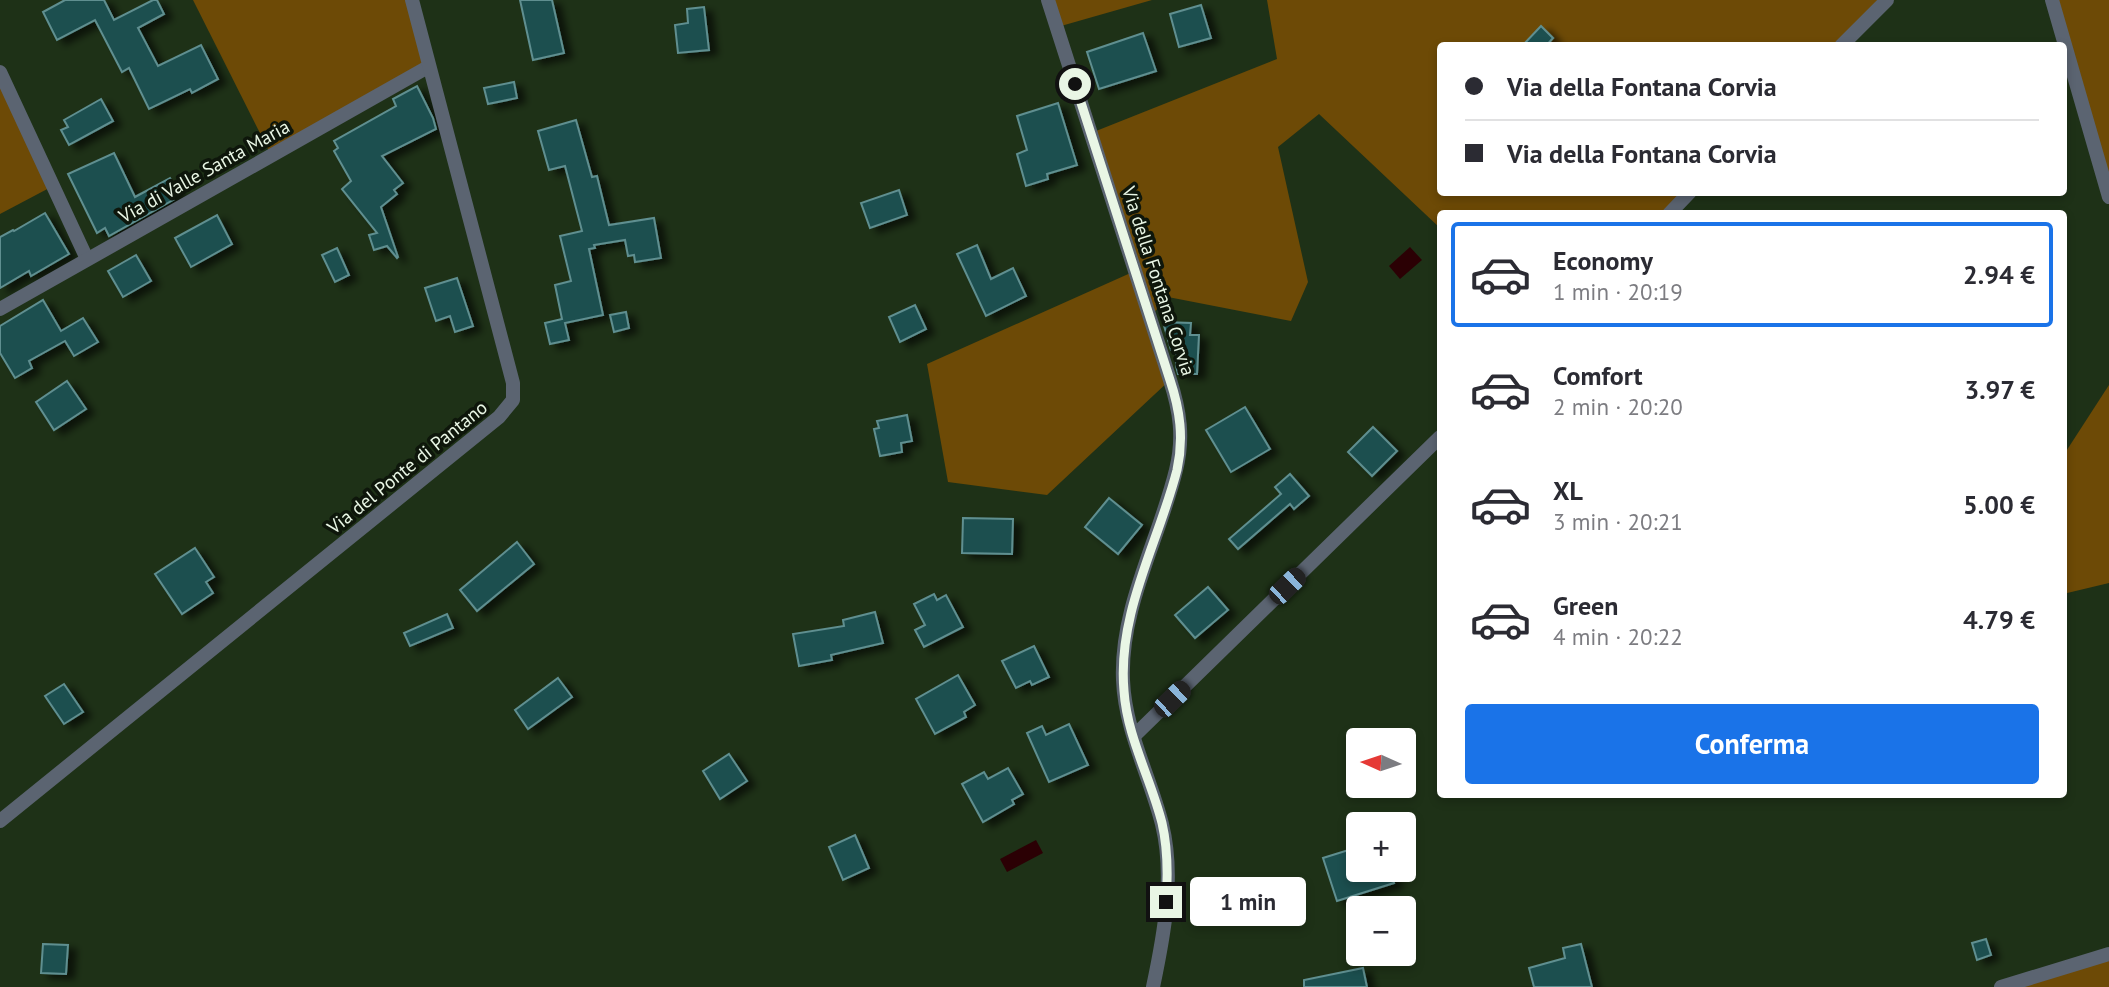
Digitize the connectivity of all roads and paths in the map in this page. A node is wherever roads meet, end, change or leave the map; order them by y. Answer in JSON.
{"nodes":[{"id":1,"x":412,"y":0,"type":"edge"},
{"id":2,"x":1048,"y":0,"type":"edge"},
{"id":3,"x":1887,"y":0,"type":"edge"},
{"id":4,"x":2052,"y":0,"type":"edge"},
{"id":5,"x":1845,"y":42,"type":"edge"},
{"id":6,"x":2064,"y":42,"type":"edge"},
{"id":7,"x":2067,"y":52,"type":"edge"},
{"id":8,"x":428,"y":67,"type":"junction"},
{"id":9,"x":0,"y":72,"type":"edge"},
{"id":10,"x":1686,"y":196,"type":"edge"},
{"id":11,"x":2109,"y":197,"type":"edge"},
{"id":12,"x":1673,"y":210,"type":"edge"},
{"id":13,"x":87,"y":259,"type":"junction"},
{"id":14,"x":0,"y":309,"type":"edge"},
{"id":15,"x":1437,"y":440,"type":"edge"},
{"id":16,"x":1134,"y":736,"type":"junction"},
{"id":17,"x":0,"y":821,"type":"edge"},
{"id":18,"x":2109,"y":954,"type":"edge"},
{"id":19,"x":1153,"y":987,"type":"edge"},
{"id":20,"x":2001,"y":987,"type":"edge"}],
"edges":[{"from":1,"to":8,"type":"street","name":"Via del Ponte di Pantano"},
{"from":2,"to":16,"type":"street","name":"Via della Fontana Corvia"},
{"from":3,"to":5,"type":"street"},
{"from":4,"to":6,"type":"street"},
{"from":7,"to":11,"type":"street"},
{"from":8,"to":13,"type":"street","name":"Via di Valle Santa Maria"},
{"from":8,"to":17,"type":"street","name":"Via del Ponte di Pantano"},
{"from":9,"to":13,"type":"street"},
{"from":10,"to":12,"type":"street"},
{"from":13,"to":14,"type":"street","name":"Via di Valle Santa Maria"},
{"from":15,"to":16,"type":"street"},
{"from":16,"to":19,"type":"street","name":"Via della Fontana Corvia"},
{"from":18,"to":20,"type":"street"}]}
